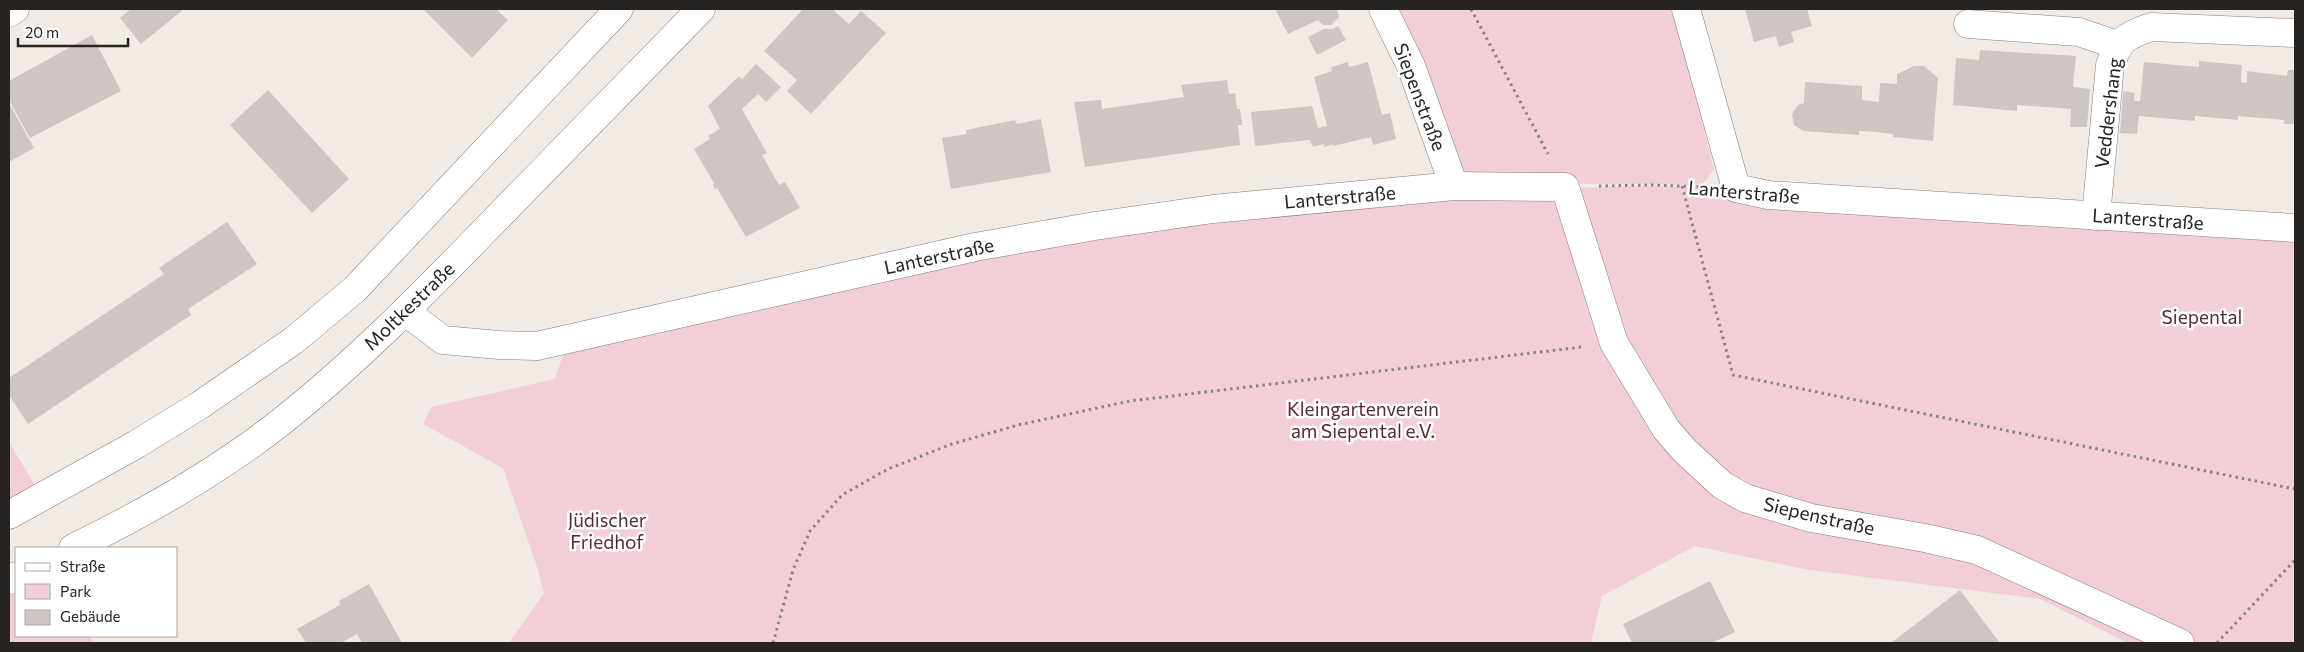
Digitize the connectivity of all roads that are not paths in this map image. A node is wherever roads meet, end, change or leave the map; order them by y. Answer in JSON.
{"nodes":[{"id":1,"x":15,"y":9,"type":"edge"},
{"id":2,"x":619,"y":9,"type":"edge"},
{"id":3,"x":701,"y":9,"type":"edge"},
{"id":4,"x":1383,"y":9,"type":"edge"},
{"id":5,"x":1686,"y":9,"type":"edge"},
{"id":6,"x":9,"y":13,"type":"edge"},
{"id":7,"x":1968,"y":24,"type":"dead end"},
{"id":8,"x":2295,"y":33,"type":"edge"},
{"id":9,"x":2117,"y":45,"type":"junction"},
{"id":10,"x":1454,"y":186,"type":"junction"},
{"id":11,"x":1565,"y":187,"type":"joint"},
{"id":12,"x":2096,"y":216,"type":"junction"},
{"id":13,"x":2295,"y":228,"type":"edge"},
{"id":14,"x":406,"y":312,"type":"junction"},
{"id":15,"x":9,"y":514,"type":"edge"},
{"id":16,"x":75,"y":547,"type":"edge"},
{"id":17,"x":2180,"y":643,"type":"edge"}],
"edges":[{"from":1,"to":6,"type":"street"},
{"from":2,"to":15,"type":"street"},
{"from":3,"to":14,"type":"street","name":"Moltkestraße"},
{"from":4,"to":10,"type":"street","name":"Siepenstraße"},
{"from":5,"to":12,"type":"street","name":"Lanterstraße"},
{"from":7,"to":9,"type":"street"},
{"from":8,"to":9,"type":"street","name":"Veddershang"},
{"from":9,"to":12,"type":"street","name":"Veddershang"},
{"from":10,"to":11,"type":"street","name":"Lanterstraße"},
{"from":10,"to":14,"type":"street","name":"Lanterstraße"},
{"from":11,"to":17,"type":"street","name":"Siepenstraße"},
{"from":12,"to":13,"type":"street","name":"Lanterstraße"},
{"from":14,"to":16,"type":"street","name":"Moltkestraße"}]}
